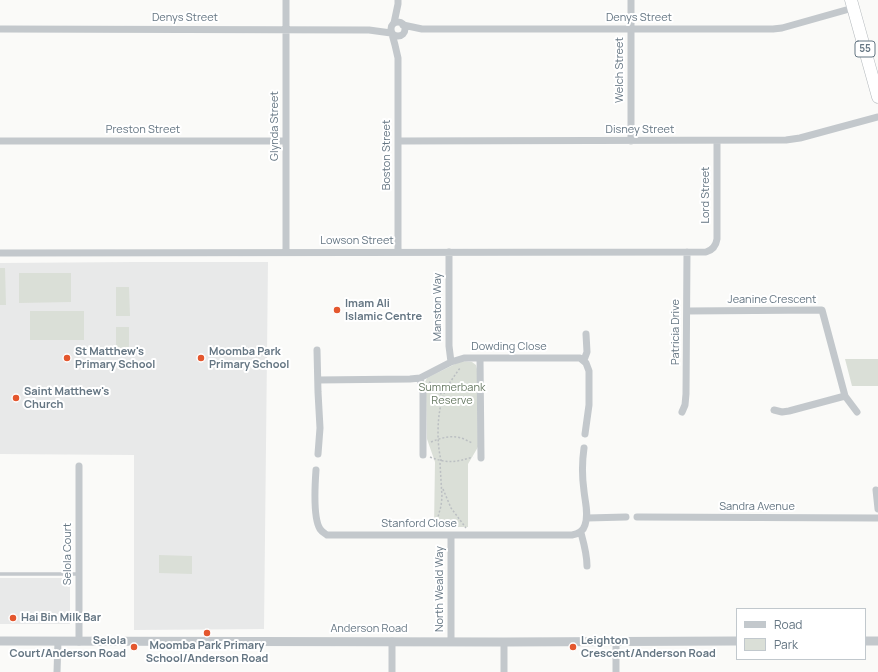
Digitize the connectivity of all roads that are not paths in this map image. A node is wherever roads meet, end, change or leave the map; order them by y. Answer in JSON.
{"nodes":[{"id":1,"x":286,"y":0,"type":"edge"},
{"id":2,"x":631,"y":0,"type":"edge"},
{"id":3,"x":398,"y":2,"type":"edge"},
{"id":4,"x":852,"y":4,"type":"edge"},
{"id":5,"x":393,"y":24,"type":"junction"},
{"id":6,"x":403,"y":25,"type":"junction"},
{"id":7,"x":0,"y":29,"type":"edge"},
{"id":8,"x":286,"y":29,"type":"junction"},
{"id":9,"x":422,"y":29,"type":"junction"},
{"id":10,"x":632,"y":29,"type":"junction"},
{"id":11,"x":369,"y":30,"type":"junction"},
{"id":12,"x":391,"y":33,"type":"junction"},
{"id":13,"x":402,"y":35,"type":"junction"},
{"id":14,"x":398,"y":58,"type":"junction"},
{"id":15,"x":878,"y":98,"type":"edge"},
{"id":16,"x":878,"y":117,"type":"edge"},
{"id":17,"x":0,"y":141,"type":"edge"},
{"id":18,"x":286,"y":141,"type":"junction"},
{"id":19,"x":398,"y":141,"type":"junction"},
{"id":20,"x":631,"y":141,"type":"junction"},
{"id":21,"x":717,"y":141,"type":"junction"},
{"id":22,"x":713,"y":248,"type":"joint"},
{"id":23,"x":0,"y":252,"type":"edge"},
{"id":24,"x":286,"y":252,"type":"junction"},
{"id":25,"x":398,"y":252,"type":"junction"},
{"id":26,"x":449,"y":252,"type":"junction"},
{"id":27,"x":687,"y":252,"type":"junction"},
{"id":28,"x":687,"y":310,"type":"junction"},
{"id":29,"x":586,"y":334,"type":"dead end"},
{"id":30,"x":318,"y":350,"type":"dead end"},
{"id":31,"x":480,"y":358,"type":"junction"},
{"id":32,"x":584,"y":360,"type":"junction"},
{"id":33,"x":451,"y":362,"type":"junction"},
{"id":34,"x":420,"y":378,"type":"junction"},
{"id":35,"x":318,"y":380,"type":"junction"},
{"id":36,"x":845,"y":396,"type":"junction"},
{"id":37,"x":774,"y":410,"type":"dead end"},
{"id":38,"x":682,"y":412,"type":"dead end"},
{"id":39,"x":857,"y":412,"type":"dead end"},
{"id":40,"x":586,"y":434,"type":"dead end"},
{"id":41,"x":584,"y":448,"type":"dead end"},
{"id":42,"x":318,"y":454,"type":"dead end"},
{"id":43,"x":423,"y":454,"type":"road end"},
{"id":44,"x":481,"y":457,"type":"road end"},
{"id":45,"x":79,"y":466,"type":"dead end"},
{"id":46,"x":316,"y":470,"type":"dead end"},
{"id":47,"x":876,"y":490,"type":"dead end"},
{"id":48,"x":878,"y":509,"type":"edge"},
{"id":49,"x":587,"y":518,"type":"junction"},
{"id":50,"x":626,"y":518,"type":"dead end"},
{"id":51,"x":637,"y":518,"type":"dead end"},
{"id":52,"x":878,"y":518,"type":"edge"},
{"id":53,"x":581,"y":533,"type":"junction"},
{"id":54,"x":451,"y":536,"type":"junction"},
{"id":55,"x":587,"y":566,"type":"dead end"},
{"id":56,"x":0,"y":574,"type":"edge"},
{"id":57,"x":79,"y":574,"type":"junction"},
{"id":58,"x":0,"y":641,"type":"edge"},
{"id":59,"x":58,"y":641,"type":"junction"},
{"id":60,"x":392,"y":641,"type":"junction"},
{"id":61,"x":616,"y":641,"type":"junction"},
{"id":62,"x":736,"y":641,"type":"edge"},
{"id":63,"x":866,"y":641,"type":"edge"},
{"id":64,"x":878,"y":641,"type":"edge"},
{"id":65,"x":79,"y":642,"type":"junction"},
{"id":66,"x":451,"y":642,"type":"junction"},
{"id":67,"x":504,"y":642,"type":"junction"},
{"id":68,"x":57,"y":672,"type":"edge"},
{"id":69,"x":392,"y":672,"type":"edge"},
{"id":70,"x":504,"y":672,"type":"edge"},
{"id":71,"x":616,"y":672,"type":"edge"}],
"edges":[{"from":1,"to":8,"type":"street","name":"Glynda Street"},
{"from":2,"to":10,"type":"street","name":"Welch Street"},
{"from":3,"to":5,"type":"street"},
{"from":3,"to":6,"type":"street"},
{"from":4,"to":10,"type":"street","name":"Denys Street"},
{"from":4,"to":15,"type":"highway","number":"55"},
{"from":5,"to":6,"type":"street"},
{"from":5,"to":11,"type":"street","name":"Denys Street"},
{"from":5,"to":12,"type":"street"},
{"from":6,"to":9,"type":"street","name":"Denys Street"},
{"from":6,"to":13,"type":"street"},
{"from":7,"to":8,"type":"street","name":"Denys Street"},
{"from":8,"to":11,"type":"street","name":"Denys Street"},
{"from":8,"to":18,"type":"street","name":"Glynda Street"},
{"from":9,"to":10,"type":"street","name":"Denys Street"},
{"from":9,"to":13,"type":"street","name":"Denys Street"},
{"from":10,"to":20,"type":"street","name":"Welch Street"},
{"from":11,"to":12,"type":"street","name":"Denys Street"},
{"from":12,"to":13,"type":"street"},
{"from":12,"to":14,"type":"street","name":"Boston Street"},
{"from":13,"to":14,"type":"street","name":"Boston Street"},
{"from":14,"to":19,"type":"street","name":"Boston Street"},
{"from":16,"to":21,"type":"street","name":"Disney Street"},
{"from":17,"to":18,"type":"street","name":"Preston Street"},
{"from":18,"to":24,"type":"street","name":"Glynda Street"},
{"from":19,"to":20,"type":"street","name":"Disney Street"},
{"from":19,"to":25,"type":"street","name":"Boston Street"},
{"from":20,"to":21,"type":"street","name":"Disney Street"},
{"from":21,"to":22,"type":"street","name":"Lord Street"},
{"from":22,"to":27,"type":"street","name":"Lowson Street"},
{"from":23,"to":24,"type":"street","name":"Lowson Street"},
{"from":24,"to":25,"type":"street","name":"Lowson Street"},
{"from":25,"to":26,"type":"street","name":"Lowson Street"},
{"from":26,"to":27,"type":"street","name":"Lowson Street"},
{"from":26,"to":33,"type":"street","name":"Manston Way"},
{"from":27,"to":28,"type":"street","name":"Patricia Drive"},
{"from":28,"to":36,"type":"street","name":"Jeanine Crescent"},
{"from":28,"to":38,"type":"street","name":"Patricia Drive"},
{"from":29,"to":32,"type":"street"},
{"from":30,"to":35,"type":"street"},
{"from":31,"to":32,"type":"street","name":"Dowding Close"},
{"from":31,"to":33,"type":"street","name":"Dowding Close"},
{"from":31,"to":44,"type":"street"},
{"from":32,"to":40,"type":"street"},
{"from":33,"to":34,"type":"street","name":"Dowding Close"},
{"from":34,"to":35,"type":"street","name":"Dowding Close"},
{"from":34,"to":43,"type":"street"},
{"from":35,"to":42,"type":"street"},
{"from":36,"to":37,"type":"street"},
{"from":36,"to":39,"type":"street","name":"Jeanine Crescent"},
{"from":41,"to":49,"type":"street"},
{"from":45,"to":57,"type":"street","name":"Selola Court"},
{"from":46,"to":54,"type":"street","name":"Stanford Close"},
{"from":47,"to":48,"type":"street"},
{"from":49,"to":50,"type":"street"},
{"from":49,"to":53,"type":"street"},
{"from":51,"to":52,"type":"street","name":"Sandra Avenue"},
{"from":53,"to":54,"type":"street","name":"Stanford Close"},
{"from":53,"to":55,"type":"street"},
{"from":54,"to":66,"type":"street","name":"North Weald Way"},
{"from":56,"to":57,"type":"lane"},
{"from":57,"to":65,"type":"street","name":"Selola Court"},
{"from":58,"to":59,"type":"street","name":"Anderson Road"},
{"from":59,"to":65,"type":"street","name":"Anderson Road"},
{"from":59,"to":68,"type":"street"},
{"from":60,"to":65,"type":"street","name":"Anderson Road"},
{"from":60,"to":66,"type":"street","name":"Anderson Road"},
{"from":60,"to":69,"type":"street"},
{"from":61,"to":62,"type":"street","name":"Anderson Road"},
{"from":61,"to":67,"type":"street","name":"Anderson Road"},
{"from":61,"to":71,"type":"street"},
{"from":63,"to":64,"type":"street"},
{"from":66,"to":67,"type":"street","name":"Anderson Road"},
{"from":67,"to":70,"type":"street"}]}
